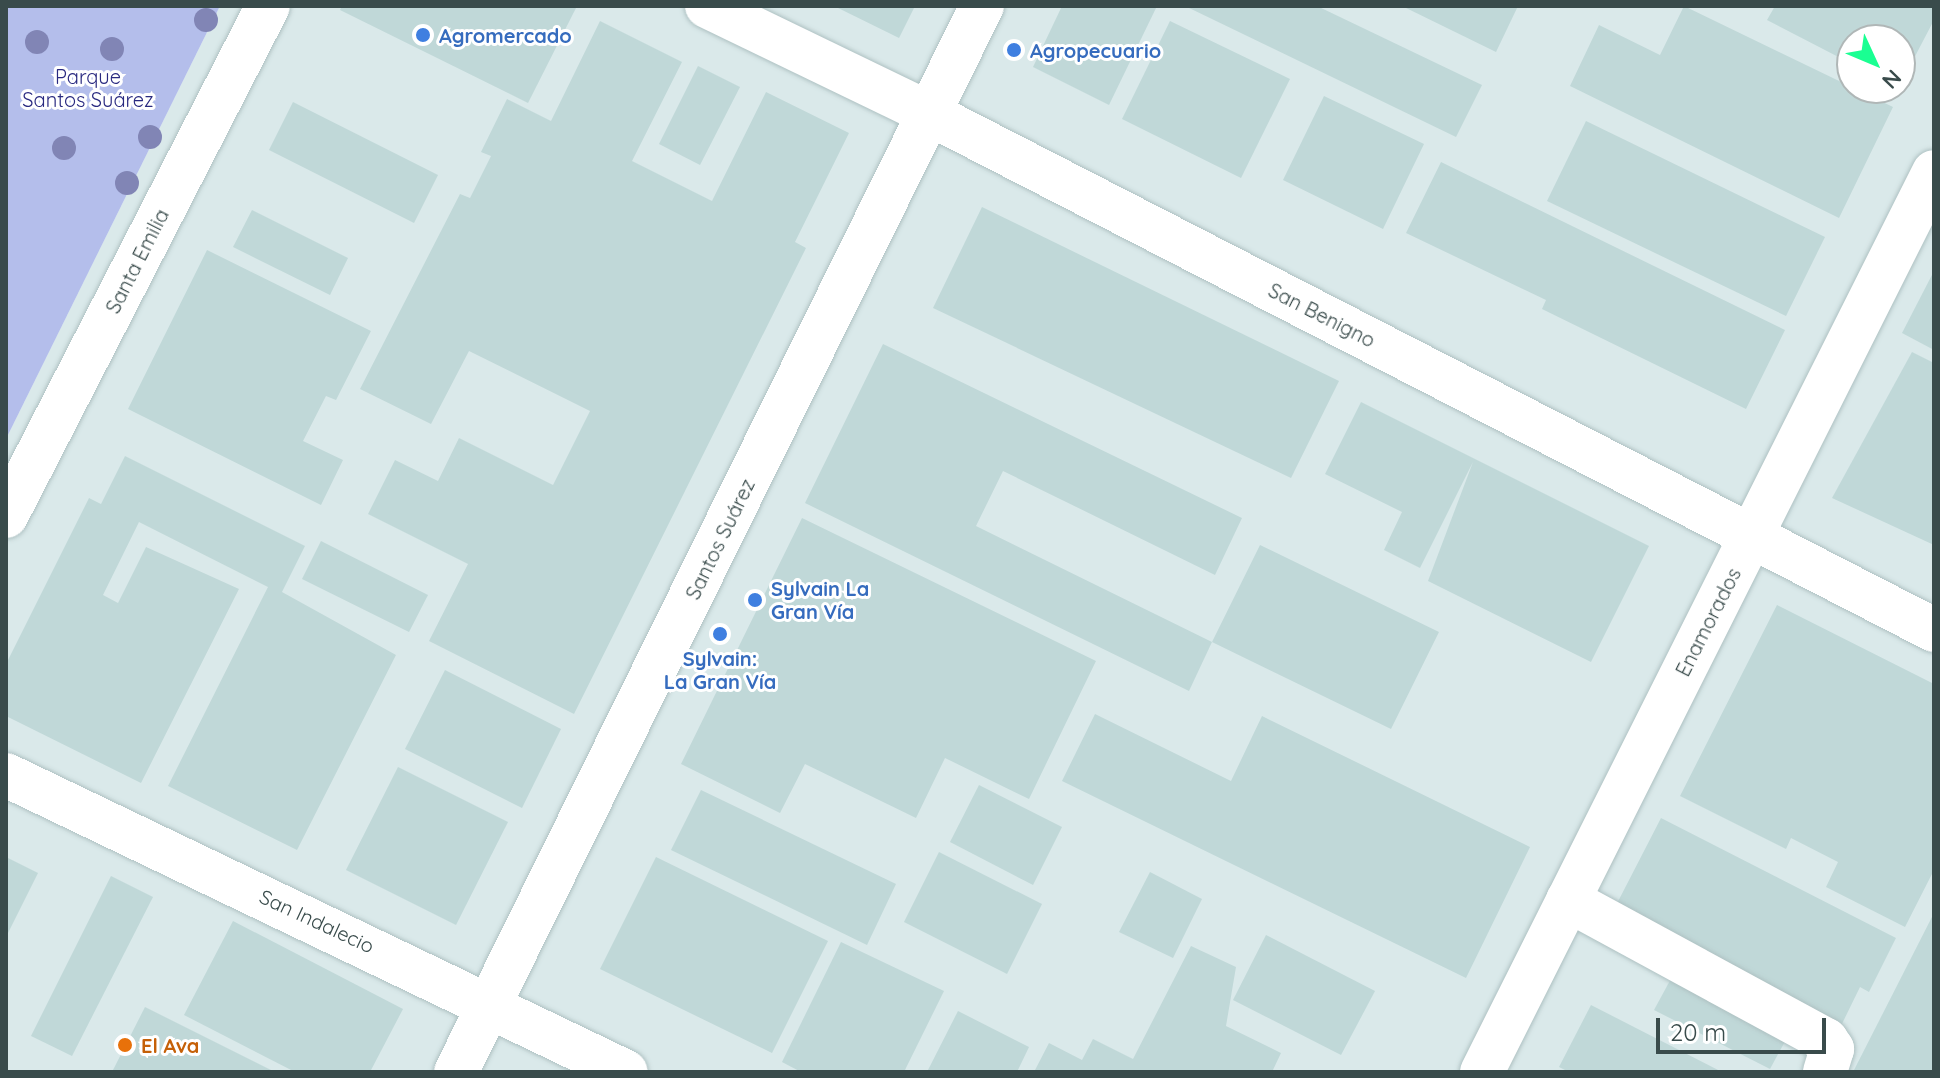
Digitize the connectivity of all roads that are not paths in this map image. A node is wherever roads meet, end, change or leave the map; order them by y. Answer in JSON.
{"nodes":[{"id":1,"x":268,"y":6,"type":"edge"},
{"id":2,"x":707,"y":6,"type":"edge"},
{"id":3,"x":982,"y":6,"type":"edge"},
{"id":4,"x":930,"y":114,"type":"junction"},
{"id":5,"x":1934,"y":172,"type":"edge"},
{"id":6,"x":6,"y":516,"type":"edge"},
{"id":7,"x":1751,"y":536,"type":"junction"},
{"id":8,"x":1934,"y":630,"type":"edge"},
{"id":9,"x":6,"y":775,"type":"edge"},
{"id":10,"x":1568,"y":900,"type":"junction"},
{"id":11,"x":490,"y":1003,"type":"junction"},
{"id":12,"x":456,"y":1072,"type":"edge"},
{"id":13,"x":626,"y":1072,"type":"edge"},
{"id":14,"x":1482,"y":1072,"type":"edge"},
{"id":15,"x":1825,"y":1072,"type":"edge"}],
"edges":[{"from":1,"to":6,"type":"street","name":"Santa Emilia"},
{"from":2,"to":4,"type":"street","name":"San Benigno"},
{"from":3,"to":4,"type":"street","name":"Santos Suárez"},
{"from":4,"to":7,"type":"street","name":"San Benigno"},
{"from":4,"to":11,"type":"street","name":"Santos Suárez"},
{"from":5,"to":7,"type":"street","name":"Enamorados"},
{"from":7,"to":8,"type":"street","name":"San Benigno"},
{"from":7,"to":10,"type":"street","name":"Enamorados"},
{"from":9,"to":11,"type":"street","name":"San Indalecio"},
{"from":10,"to":14,"type":"street","name":"Enamorados"},
{"from":10,"to":15,"type":"street"},
{"from":11,"to":12,"type":"street","name":"Santos Suárez"},
{"from":11,"to":13,"type":"street","name":"San Indalecio"}]}
